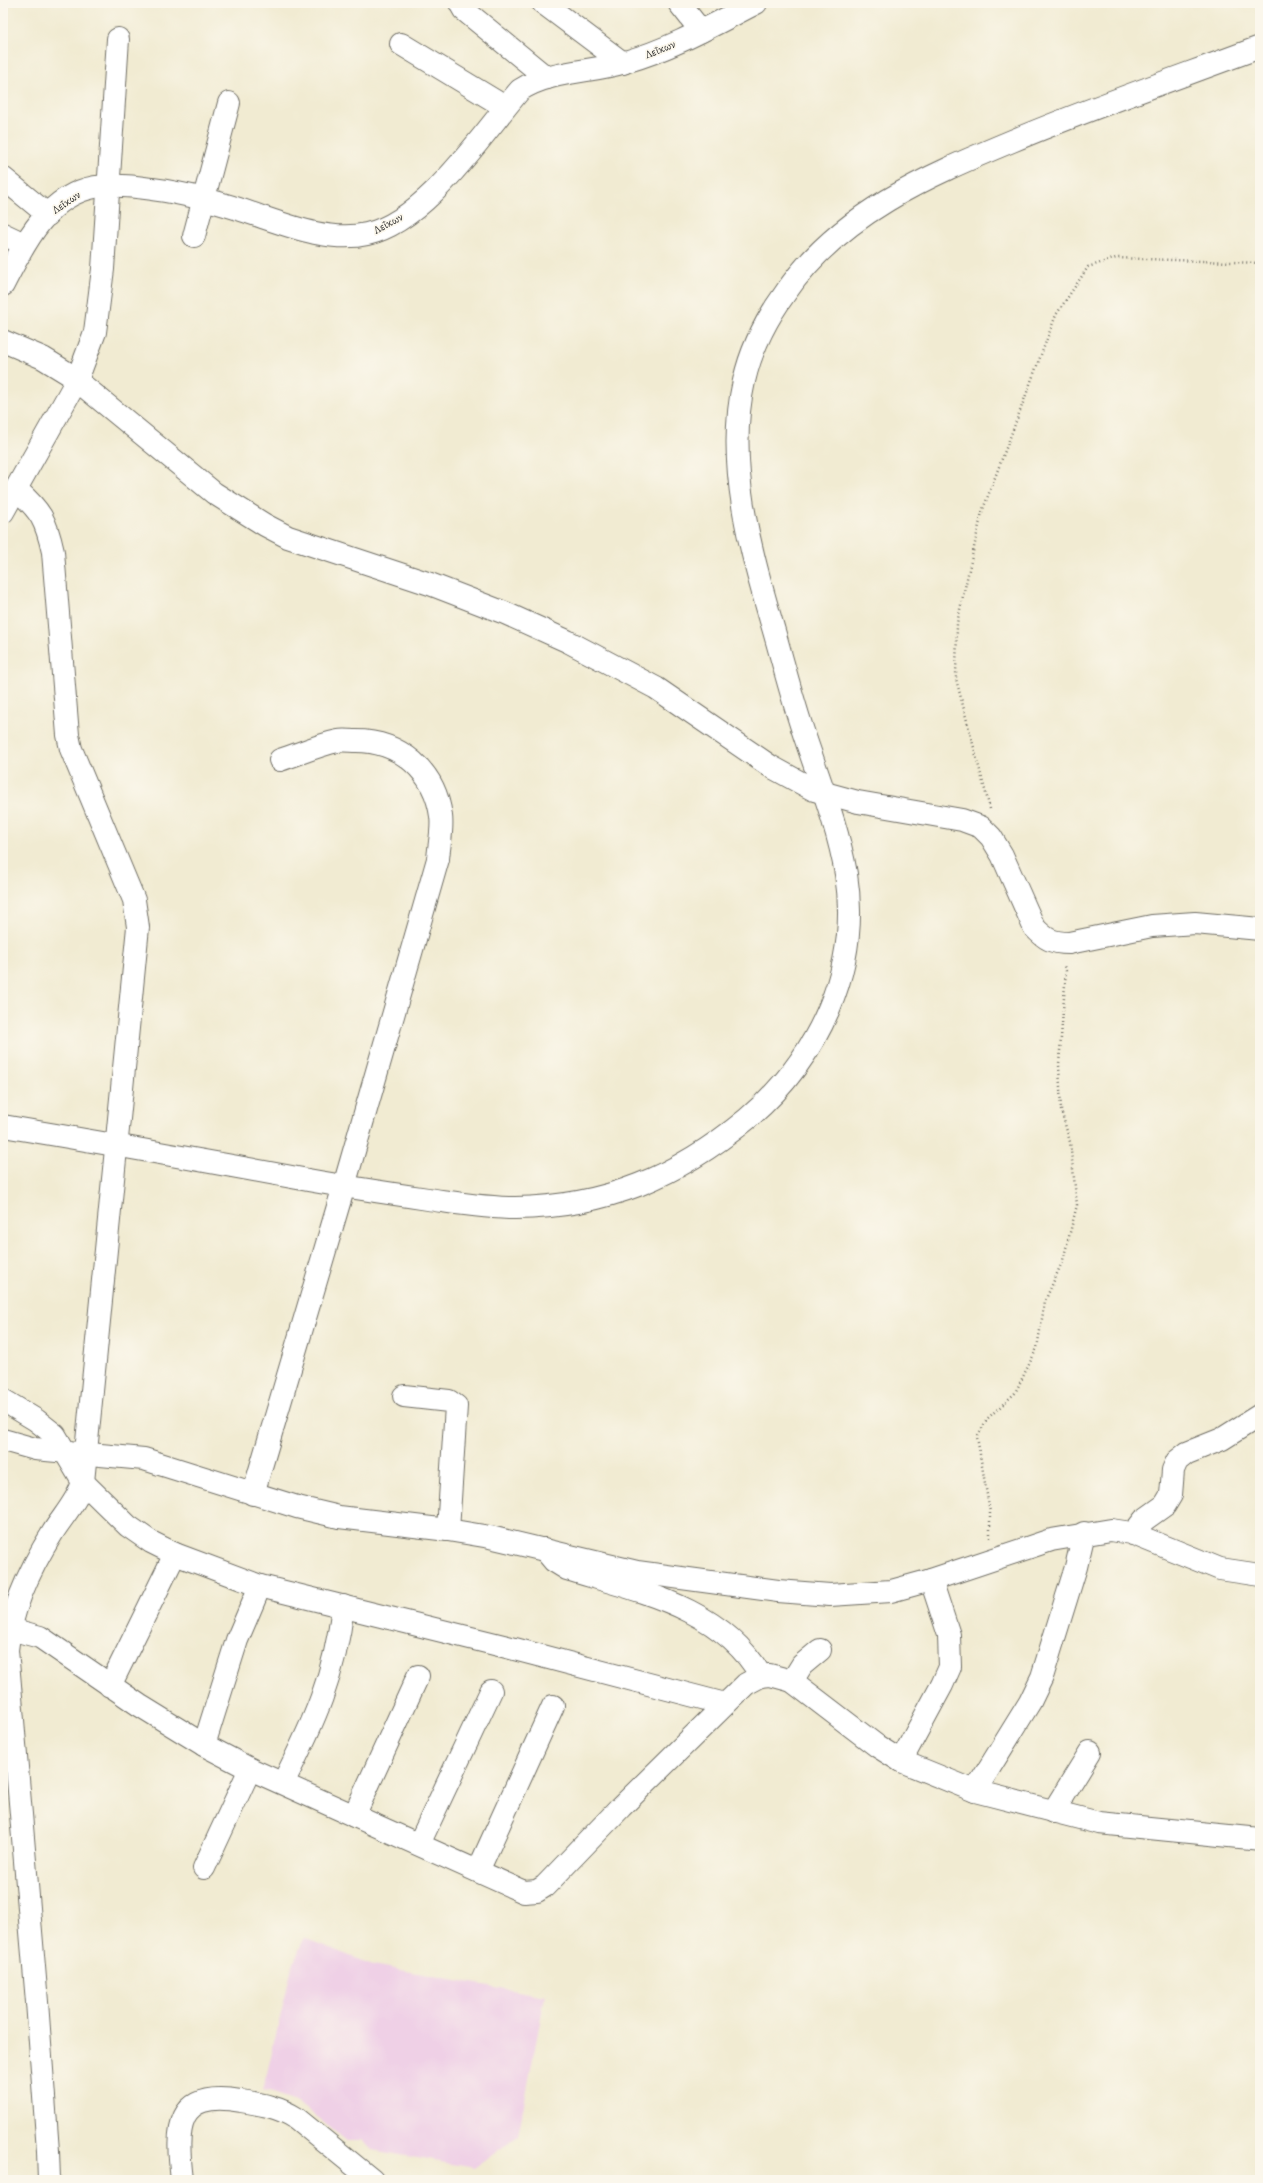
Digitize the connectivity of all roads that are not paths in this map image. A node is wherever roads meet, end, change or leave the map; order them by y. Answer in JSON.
{"nodes":[{"id":1,"x":460,"y":3,"type":"edge"},
{"id":2,"x":542,"y":3,"type":"edge"},
{"id":3,"x":679,"y":3,"type":"edge"},
{"id":4,"x":756,"y":3,"type":"edge"},
{"id":5,"x":701,"y":31,"type":"junction"},
{"id":6,"x":118,"y":39,"type":"dead end"},
{"id":7,"x":401,"y":44,"type":"dead end"},
{"id":8,"x":1260,"y":47,"type":"edge"},
{"id":9,"x":623,"y":63,"type":"junction"},
{"id":10,"x":547,"y":78,"type":"junction"},
{"id":11,"x":229,"y":103,"type":"dead end"},
{"id":12,"x":505,"y":107,"type":"junction"},
{"id":13,"x":3,"y":178,"type":"edge"},
{"id":14,"x":109,"y":186,"type":"junction"},
{"id":15,"x":205,"y":198,"type":"junction"},
{"id":16,"x":48,"y":215,"type":"junction"},
{"id":17,"x":3,"y":234,"type":"edge"},
{"id":18,"x":194,"y":236,"type":"dead end"},
{"id":19,"x":24,"y":244,"type":"junction"},
{"id":20,"x":3,"y":285,"type":"edge"},
{"id":21,"x":3,"y":341,"type":"edge"},
{"id":22,"x":78,"y":380,"type":"junction"},
{"id":23,"x":16,"y":489,"type":"junction"},
{"id":24,"x":3,"y":512,"type":"edge"},
{"id":25,"x":280,"y":760,"type":"dead end"},
{"id":26,"x":824,"y":793,"type":"junction"},
{"id":27,"x":1260,"y":929,"type":"edge"},
{"id":28,"x":3,"y":1126,"type":"edge"},
{"id":29,"x":115,"y":1145,"type":"junction"},
{"id":30,"x":344,"y":1186,"type":"junction"},
{"id":31,"x":404,"y":1396,"type":"dead end"},
{"id":32,"x":3,"y":1400,"type":"edge"},
{"id":33,"x":1260,"y":1415,"type":"edge"},
{"id":34,"x":3,"y":1440,"type":"edge"},
{"id":35,"x":76,"y":1452,"type":"junction"},
{"id":36,"x":83,"y":1482,"type":"junction"},
{"id":37,"x":253,"y":1494,"type":"junction"},
{"id":38,"x":448,"y":1530,"type":"junction"},
{"id":39,"x":1084,"y":1533,"type":"junction"},
{"id":40,"x":1133,"y":1534,"type":"junction"},
{"id":41,"x":544,"y":1549,"type":"junction"},
{"id":42,"x":175,"y":1554,"type":"junction"},
{"id":43,"x":1260,"y":1575,"type":"edge"},
{"id":44,"x":931,"y":1580,"type":"junction"},
{"id":45,"x":260,"y":1586,"type":"junction"},
{"id":46,"x":343,"y":1606,"type":"junction"},
{"id":47,"x":10,"y":1629,"type":"junction"},
{"id":48,"x":820,"y":1650,"type":"dead end"},
{"id":49,"x":418,"y":1676,"type":"dead end"},
{"id":50,"x":761,"y":1676,"type":"junction"},
{"id":51,"x":792,"y":1681,"type":"junction"},
{"id":52,"x":110,"y":1686,"type":"junction"},
{"id":53,"x":491,"y":1691,"type":"dead end"},
{"id":54,"x":725,"y":1704,"type":"junction"},
{"id":55,"x":553,"y":1706,"type":"dead end"},
{"id":56,"x":204,"y":1745,"type":"junction"},
{"id":57,"x":1090,"y":1752,"type":"dead end"},
{"id":58,"x":901,"y":1761,"type":"junction"},
{"id":59,"x":250,"y":1769,"type":"junction"},
{"id":60,"x":283,"y":1783,"type":"junction"},
{"id":61,"x":975,"y":1791,"type":"junction"},
{"id":62,"x":1053,"y":1812,"type":"junction"},
{"id":63,"x":354,"y":1816,"type":"junction"},
{"id":64,"x":1260,"y":1839,"type":"edge"},
{"id":65,"x":419,"y":1844,"type":"junction"},
{"id":66,"x":204,"y":1868,"type":"dead end"},
{"id":67,"x":478,"y":1871,"type":"junction"},
{"id":68,"x":49,"y":2180,"type":"edge"},
{"id":69,"x":182,"y":2180,"type":"edge"},
{"id":70,"x":372,"y":2180,"type":"edge"}],
"edges":[{"from":1,"to":10,"type":"street"},
{"from":2,"to":9,"type":"street"},
{"from":3,"to":5,"type":"street"},
{"from":4,"to":5,"type":"street","name":"Λεΐκων"},
{"from":5,"to":9,"type":"street","name":"Λεΐκων"},
{"from":6,"to":14,"type":"street"},
{"from":7,"to":12,"type":"street"},
{"from":8,"to":26,"type":"street"},
{"from":9,"to":10,"type":"street","name":"Λεΐκων"},
{"from":10,"to":12,"type":"street","name":"Λεΐκων"},
{"from":11,"to":15,"type":"street"},
{"from":12,"to":15,"type":"street","name":"Λεΐκων"},
{"from":13,"to":16,"type":"street"},
{"from":14,"to":15,"type":"street","name":"Λεΐκων"},
{"from":14,"to":16,"type":"street","name":"Λεΐκων"},
{"from":14,"to":22,"type":"street"},
{"from":15,"to":18,"type":"street"},
{"from":16,"to":19,"type":"street","name":"Λεΐκων"},
{"from":17,"to":19,"type":"street"},
{"from":19,"to":20,"type":"street","name":"Λεΐκων"},
{"from":21,"to":22,"type":"street"},
{"from":22,"to":23,"type":"street"},
{"from":22,"to":26,"type":"street"},
{"from":23,"to":24,"type":"street"},
{"from":23,"to":29,"type":"street"},
{"from":25,"to":30,"type":"street"},
{"from":26,"to":27,"type":"street"},
{"from":26,"to":30,"type":"street"},
{"from":28,"to":29,"type":"street"},
{"from":29,"to":30,"type":"street"},
{"from":29,"to":35,"type":"street"},
{"from":30,"to":37,"type":"street"},
{"from":31,"to":38,"type":"street"},
{"from":32,"to":35,"type":"street"},
{"from":33,"to":40,"type":"street"},
{"from":34,"to":35,"type":"street"},
{"from":35,"to":36,"type":"street"},
{"from":35,"to":37,"type":"street"},
{"from":36,"to":42,"type":"street"},
{"from":36,"to":47,"type":"street"},
{"from":37,"to":38,"type":"street"},
{"from":38,"to":41,"type":"street"},
{"from":39,"to":40,"type":"street"},
{"from":39,"to":44,"type":"street"},
{"from":39,"to":61,"type":"street"},
{"from":40,"to":43,"type":"street"},
{"from":41,"to":44,"type":"street"},
{"from":41,"to":50,"type":"street"},
{"from":42,"to":45,"type":"street"},
{"from":42,"to":52,"type":"street"},
{"from":44,"to":58,"type":"street"},
{"from":45,"to":46,"type":"street"},
{"from":45,"to":56,"type":"street"},
{"from":46,"to":54,"type":"street"},
{"from":46,"to":60,"type":"street"},
{"from":47,"to":52,"type":"street"},
{"from":47,"to":68,"type":"street"},
{"from":48,"to":51,"type":"street"},
{"from":49,"to":63,"type":"street"},
{"from":50,"to":51,"type":"street"},
{"from":50,"to":54,"type":"street"},
{"from":51,"to":58,"type":"street"},
{"from":52,"to":56,"type":"street"},
{"from":53,"to":65,"type":"street"},
{"from":54,"to":67,"type":"street"},
{"from":55,"to":67,"type":"street"},
{"from":56,"to":59,"type":"street"},
{"from":57,"to":62,"type":"street"},
{"from":58,"to":61,"type":"street"},
{"from":59,"to":60,"type":"street"},
{"from":59,"to":66,"type":"street"},
{"from":60,"to":63,"type":"street"},
{"from":61,"to":62,"type":"street"},
{"from":62,"to":64,"type":"street"},
{"from":63,"to":65,"type":"street"},
{"from":65,"to":67,"type":"street"},
{"from":69,"to":70,"type":"street"}]}
